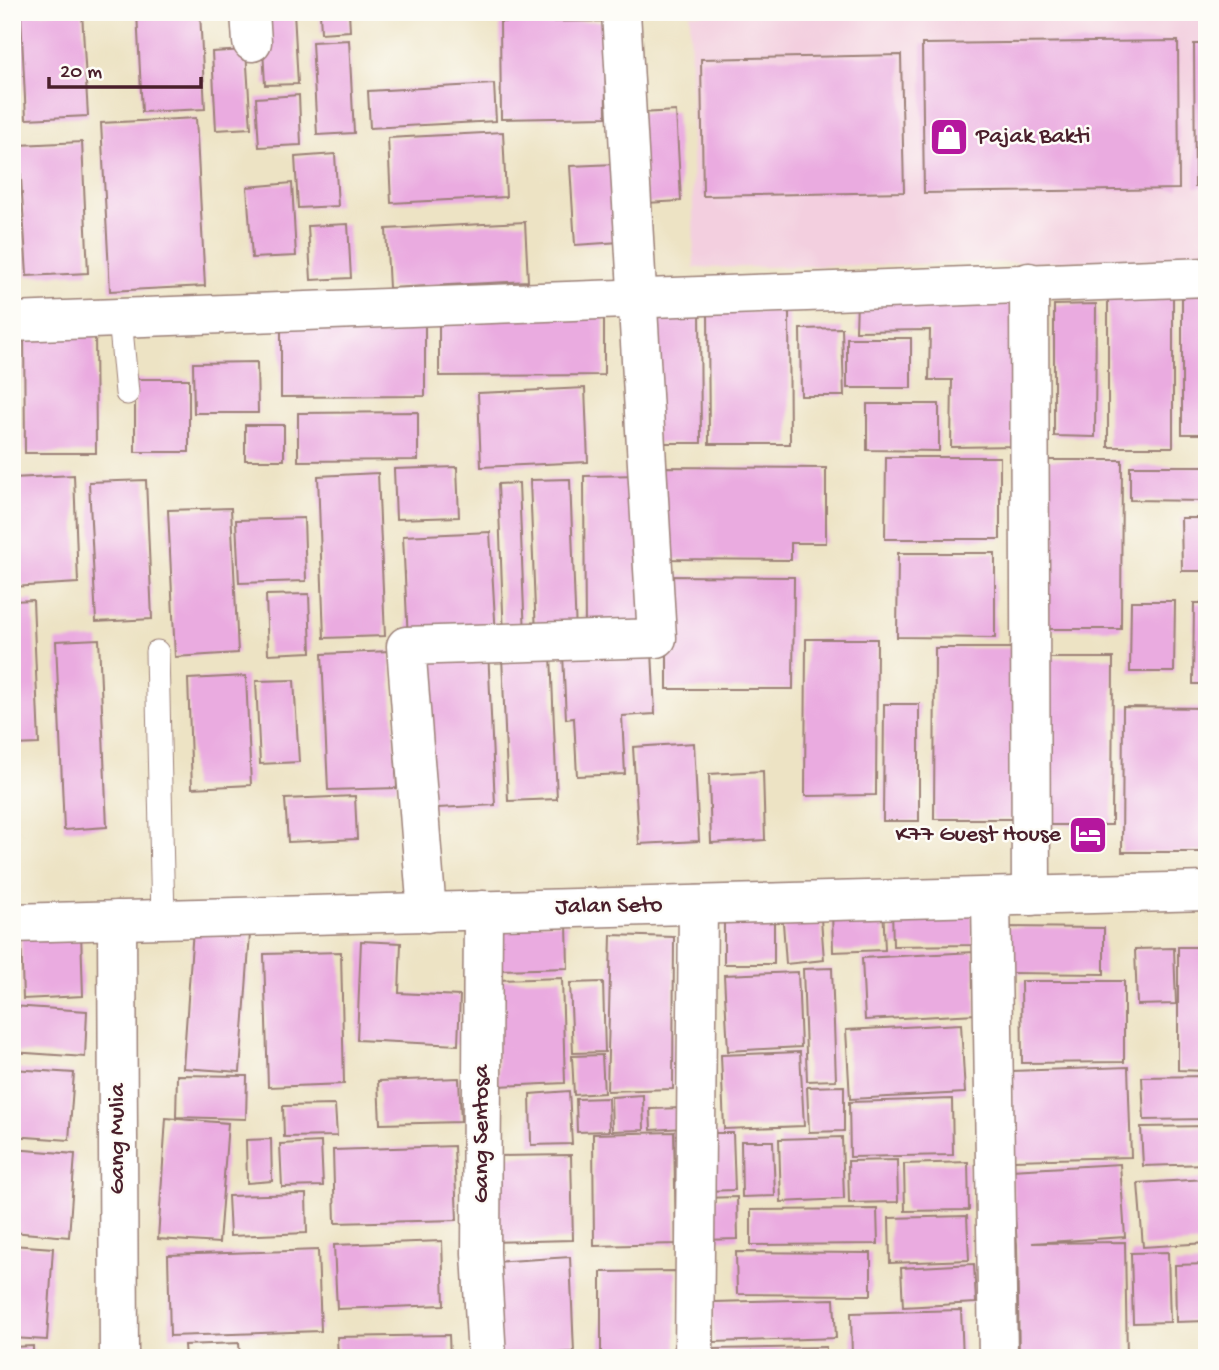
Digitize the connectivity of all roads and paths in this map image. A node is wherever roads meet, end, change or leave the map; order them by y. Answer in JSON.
{"nodes":[{"id":1,"x":621,"y":12,"type":"edge"},
{"id":2,"x":1207,"y":277,"type":"edge"},
{"id":3,"x":1029,"y":282,"type":"junction"},
{"id":4,"x":637,"y":300,"type":"junction"},
{"id":5,"x":120,"y":318,"type":"junction"},
{"id":6,"x":12,"y":322,"type":"edge"},
{"id":7,"x":127,"y":393,"type":"dead end"},
{"id":8,"x":156,"y":652,"type":"dead end"},
{"id":9,"x":1207,"y":891,"type":"edge"},
{"id":10,"x":1031,"y":896,"type":"junction"},
{"id":11,"x":991,"y":897,"type":"junction"},
{"id":12,"x":698,"y":905,"type":"junction"},
{"id":13,"x":483,"y":911,"type":"junction"},
{"id":14,"x":427,"y":913,"type":"junction"},
{"id":15,"x":117,"y":920,"type":"junction"},
{"id":16,"x":163,"y":920,"type":"junction"},
{"id":17,"x":12,"y":923,"type":"edge"},
{"id":18,"x":119,"y":1358,"type":"edge"},
{"id":19,"x":487,"y":1358,"type":"edge"},
{"id":20,"x":694,"y":1358,"type":"edge"},
{"id":21,"x":998,"y":1358,"type":"edge"}],
"edges":[{"from":1,"to":4,"type":"street"},
{"from":2,"to":3,"type":"street"},
{"from":3,"to":4,"type":"street"},
{"from":3,"to":10,"type":"street"},
{"from":4,"to":5,"type":"street"},
{"from":4,"to":14,"type":"street"},
{"from":5,"to":6,"type":"street"},
{"from":5,"to":7,"type":"lane"},
{"from":8,"to":16,"type":"lane"},
{"from":9,"to":10,"type":"street","name":"Jalan Seto"},
{"from":10,"to":11,"type":"street","name":"Jalan Seto"},
{"from":11,"to":12,"type":"street","name":"Jalan Seto"},
{"from":11,"to":21,"type":"street"},
{"from":12,"to":13,"type":"street","name":"Jalan Seto"},
{"from":12,"to":20,"type":"street"},
{"from":13,"to":14,"type":"street","name":"Jalan Seto"},
{"from":13,"to":19,"type":"street","name":"Gang Sentosa"},
{"from":14,"to":16,"type":"street","name":"Jalan Seto"},
{"from":15,"to":16,"type":"street","name":"Jalan Seto"},
{"from":15,"to":17,"type":"street","name":"Jalan Seto"},
{"from":15,"to":18,"type":"street","name":"Gang Mulia"}]}
